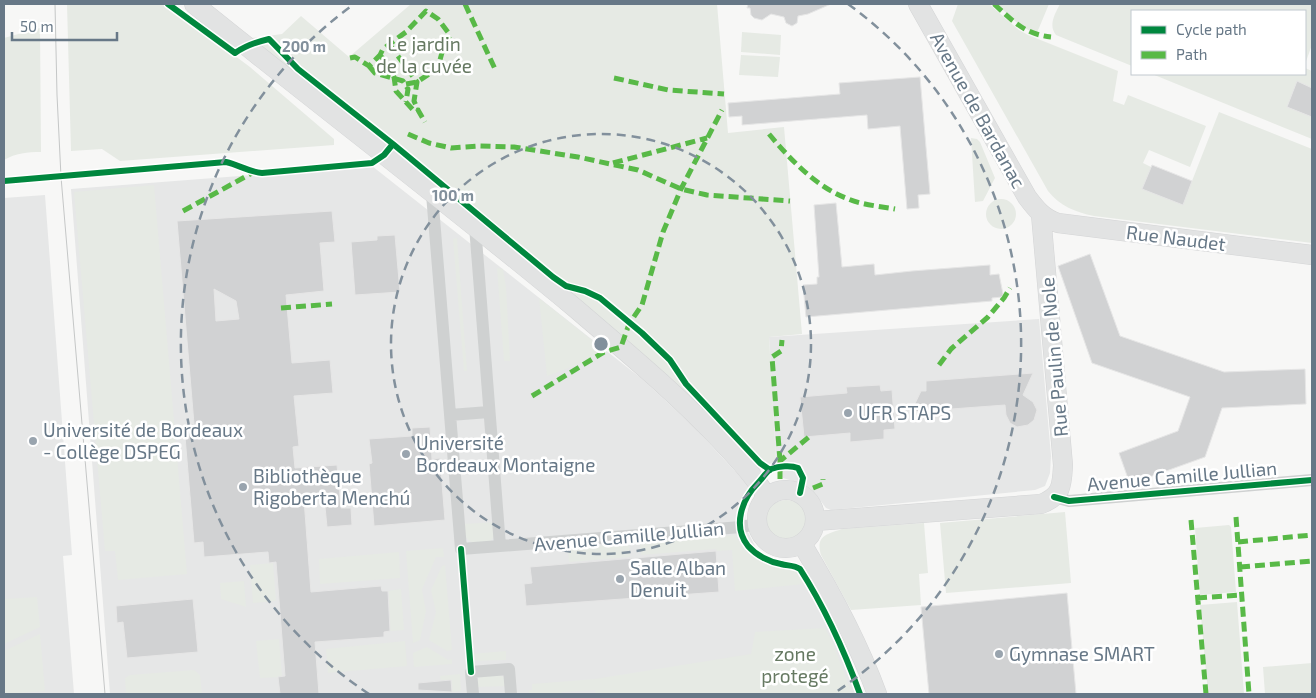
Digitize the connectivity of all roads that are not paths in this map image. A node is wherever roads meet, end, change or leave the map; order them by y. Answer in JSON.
{"nodes":[{"id":1,"x":194,"y":4,"type":"edge"},
{"id":2,"x":918,"y":4,"type":"edge"},
{"id":3,"x":432,"y":194,"type":"junction"},
{"id":4,"x":1041,"y":215,"type":"junction"},
{"id":5,"x":475,"y":226,"type":"junction"},
{"id":6,"x":1312,"y":254,"type":"edge"},
{"id":7,"x":489,"y":412,"type":"junction"},
{"id":8,"x":450,"y":415,"type":"junction"},
{"id":9,"x":1312,"y":480,"type":"edge"},
{"id":10,"x":767,"y":497,"type":"junction"},
{"id":11,"x":1054,"y":498,"type":"junction"},
{"id":12,"x":816,"y":521,"type":"junction"},
{"id":13,"x":758,"y":524,"type":"junction"},
{"id":14,"x":802,"y":544,"type":"junction"},
{"id":15,"x":500,"y":546,"type":"junction"},
{"id":16,"x":511,"y":692,"type":"edge"},
{"id":17,"x":473,"y":693,"type":"edge"},
{"id":18,"x":877,"y":694,"type":"edge"}],
"edges":[{"from":1,"to":3,"type":"street"},
{"from":2,"to":4,"type":"street","name":"Avenue de Bardanac"},
{"from":3,"to":5,"type":"street"},
{"from":3,"to":8,"type":"street"},
{"from":4,"to":6,"type":"street","name":"Rue Naudet"},
{"from":4,"to":11,"type":"street","name":"Rue Paulin de Nole"},
{"from":5,"to":7,"type":"street"},
{"from":5,"to":10,"type":"street"},
{"from":7,"to":8,"type":"street"},
{"from":7,"to":15,"type":"street"},
{"from":8,"to":15,"type":"street","name":"Avenue Camille Jullian"},
{"from":9,"to":11,"type":"street","name":"Avenue Camille Jullian"},
{"from":10,"to":12,"type":"street"},
{"from":10,"to":13,"type":"street"},
{"from":11,"to":12,"type":"street","name":"Avenue Camille Jullian"},
{"from":12,"to":14,"type":"street"},
{"from":13,"to":14,"type":"street"},
{"from":13,"to":15,"type":"street","name":"Avenue Camille Jullian"},
{"from":14,"to":18,"type":"street"},
{"from":16,"to":17,"type":"street"}]}
